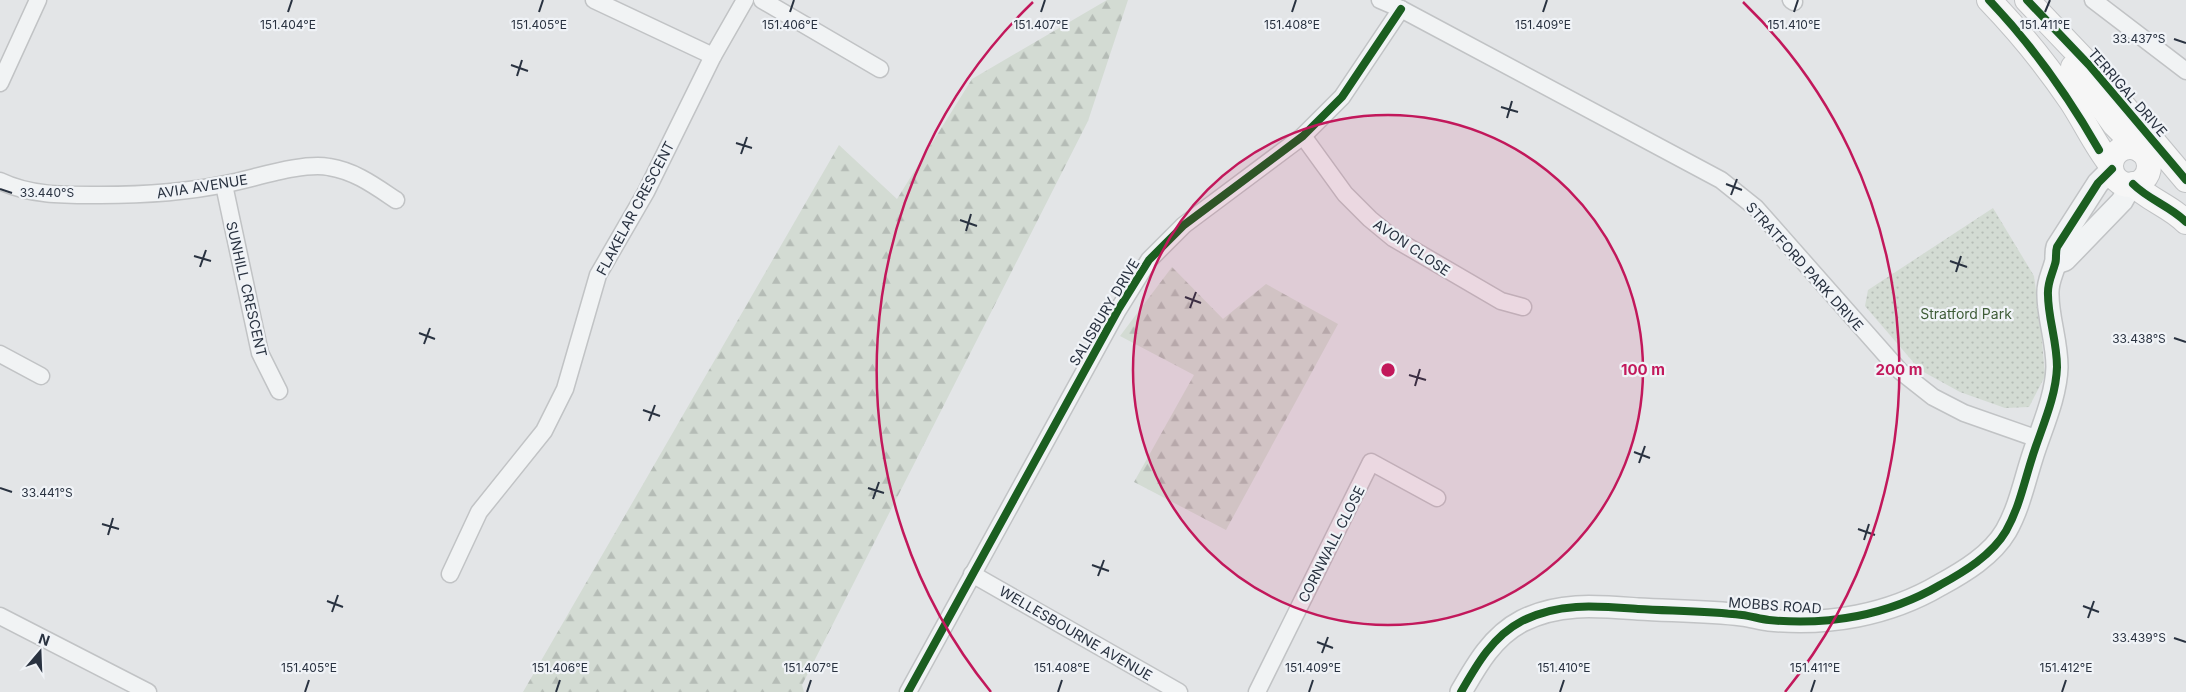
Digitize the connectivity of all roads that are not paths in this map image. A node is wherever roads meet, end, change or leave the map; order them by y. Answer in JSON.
{"nodes":[{"id":1,"x":38,"y":0,"type":"edge"},
{"id":2,"x":594,"y":0,"type":"edge"},
{"id":3,"x":745,"y":0,"type":"edge"},
{"id":4,"x":762,"y":0,"type":"edge"},
{"id":5,"x":1380,"y":0,"type":"edge"},
{"id":6,"x":1989,"y":0,"type":"edge"},
{"id":7,"x":2013,"y":0,"type":"edge"},
{"id":8,"x":2027,"y":0,"type":"edge"},
{"id":9,"x":2093,"y":0,"type":"edge"},
{"id":10,"x":1401,"y":9,"type":"junction"},
{"id":11,"x":713,"y":56,"type":"junction"},
{"id":12,"x":880,"y":69,"type":"dead end"},
{"id":13,"x":2186,"y":70,"type":"edge"},
{"id":14,"x":0,"y":82,"type":"edge"},
{"id":15,"x":1303,"y":136,"type":"junction"},
{"id":16,"x":2144,"y":154,"type":"junction"},
{"id":17,"x":2105,"y":167,"type":"junction"},
{"id":18,"x":2186,"y":180,"type":"edge"},
{"id":19,"x":0,"y":181,"type":"edge"},
{"id":20,"x":2132,"y":184,"type":"junction"},
{"id":21,"x":224,"y":185,"type":"junction"},
{"id":22,"x":2186,"y":197,"type":"edge"},
{"id":23,"x":396,"y":200,"type":"dead end"},
{"id":24,"x":2186,"y":222,"type":"edge"},
{"id":25,"x":2056,"y":263,"type":"junction"},
{"id":26,"x":1523,"y":307,"type":"dead end"},
{"id":27,"x":0,"y":354,"type":"edge"},
{"id":28,"x":41,"y":376,"type":"dead end"},
{"id":29,"x":278,"y":391,"type":"dead end"},
{"id":30,"x":2038,"y":440,"type":"junction"},
{"id":31,"x":1437,"y":498,"type":"dead end"},
{"id":32,"x":450,"y":574,"type":"dead end"},
{"id":33,"x":972,"y":574,"type":"junction"},
{"id":34,"x":0,"y":616,"type":"edge"},
{"id":35,"x":148,"y":692,"type":"edge"},
{"id":36,"x":908,"y":692,"type":"edge"},
{"id":37,"x":1179,"y":692,"type":"edge"},
{"id":38,"x":1257,"y":692,"type":"edge"},
{"id":39,"x":1461,"y":692,"type":"edge"}],
"edges":[{"from":1,"to":14,"type":"street"},
{"from":2,"to":11,"type":"street"},
{"from":3,"to":11,"type":"street","name":"FLAKELAR CRESCENT"},
{"from":4,"to":12,"type":"street"},
{"from":5,"to":10,"type":"street","name":"STRATFORD PARK DRIVE"},
{"from":6,"to":17,"type":"main road"},
{"from":7,"to":16,"type":"main road","name":"TERRIGAL DRIVE"},
{"from":8,"to":18,"type":"main road","name":"TERRIGAL DRIVE"},
{"from":9,"to":13,"type":"street"},
{"from":10,"to":15,"type":"street","name":"SALISBURY DRIVE"},
{"from":10,"to":30,"type":"street","name":"STRATFORD PARK DRIVE"},
{"from":11,"to":32,"type":"street","name":"FLAKELAR CRESCENT"},
{"from":15,"to":26,"type":"street","name":"AVON CLOSE"},
{"from":15,"to":33,"type":"street","name":"SALISBURY DRIVE"},
{"from":16,"to":17,"type":"main road"},
{"from":16,"to":20,"type":"main road"},
{"from":16,"to":22,"type":"main road","name":"TERRIGAL DRIVE"},
{"from":17,"to":20,"type":"main road"},
{"from":17,"to":25,"type":"street","name":"MOBBS ROAD"},
{"from":19,"to":21,"type":"street","name":"AVIA AVENUE"},
{"from":20,"to":24,"type":"main road"},
{"from":20,"to":25,"type":"street"},
{"from":21,"to":23,"type":"street","name":"AVIA AVENUE"},
{"from":21,"to":29,"type":"street","name":"SUNHILL CRESCENT"},
{"from":25,"to":30,"type":"street","name":"MOBBS ROAD"},
{"from":27,"to":28,"type":"street"},
{"from":30,"to":39,"type":"street","name":"MOBBS ROAD"},
{"from":31,"to":38,"type":"street","name":"CORNWALL CLOSE"},
{"from":33,"to":36,"type":"street","name":"SALISBURY DRIVE"},
{"from":33,"to":37,"type":"street","name":"WELLESBOURNE AVENUE"},
{"from":34,"to":35,"type":"street"}]}
